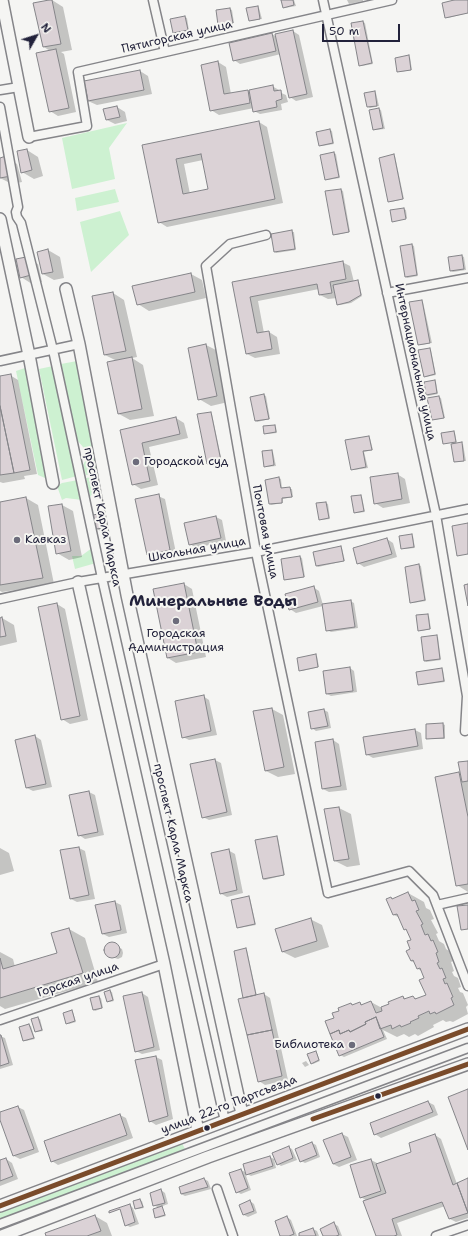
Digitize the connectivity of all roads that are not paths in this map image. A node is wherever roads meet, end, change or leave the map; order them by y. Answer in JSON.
{"nodes":[{"id":1,"x":2,"y":0,"type":"edge"},
{"id":2,"x":153,"y":0,"type":"edge"},
{"id":3,"x":323,"y":0,"type":"edge"},
{"id":4,"x":392,"y":0,"type":"edge"},
{"id":5,"x":326,"y":16,"type":"junction"},
{"id":6,"x":165,"y":52,"type":"junction"},
{"id":7,"x":19,"y":87,"type":"junction"},
{"id":8,"x":0,"y":90,"type":"edge"},
{"id":9,"x":0,"y":107,"type":"edge"},
{"id":10,"x":29,"y":137,"type":"joint"},
{"id":11,"x":0,"y":219,"type":"edge"},
{"id":12,"x":266,"y":235,"type":"dead end"},
{"id":13,"x":468,"y":278,"type":"edge"},
{"id":14,"x":66,"y":289,"type":"dead end"},
{"id":15,"x":387,"y":294,"type":"junction"},
{"id":16,"x":79,"y":344,"type":"junction"},
{"id":17,"x":53,"y":350,"type":"junction"},
{"id":18,"x":29,"y":354,"type":"junction"},
{"id":19,"x":0,"y":361,"type":"edge"},
{"id":20,"x":53,"y":483,"type":"dead end"},
{"id":21,"x":468,"y":509,"type":"edge"},
{"id":22,"x":436,"y":515,"type":"junction"},
{"id":23,"x":256,"y":552,"type":"junction"},
{"id":24,"x":123,"y":575,"type":"junction"},
{"id":25,"x":102,"y":578,"type":"junction"},
{"id":26,"x":78,"y":582,"type":"junction"},
{"id":27,"x":0,"y":599,"type":"edge"},
{"id":28,"x":465,"y":731,"type":"dead end"},
{"id":29,"x":468,"y":898,"type":"edge"},
{"id":30,"x":437,"y":905,"type":"junction"},
{"id":31,"x":164,"y":964,"type":"junction"},
{"id":32,"x":468,"y":986,"type":"edge"},
{"id":33,"x":0,"y":1020,"type":"edge"},
{"id":34,"x":468,"y":1029,"type":"edge"},
{"id":35,"x":468,"y":1048,"type":"edge"},
{"id":36,"x":468,"y":1064,"type":"edge"},
{"id":37,"x":242,"y":1114,"type":"junction"},
{"id":38,"x":225,"y":1121,"type":"junction"},
{"id":39,"x":198,"y":1131,"type":"junction"},
{"id":40,"x":217,"y":1189,"type":"dead end"},
{"id":41,"x":0,"y":1206,"type":"edge"},
{"id":42,"x":0,"y":1224,"type":"edge"},
{"id":43,"x":468,"y":1225,"type":"edge"},
{"id":44,"x":2,"y":1236,"type":"edge"},
{"id":45,"x":233,"y":1236,"type":"edge"},
{"id":46,"x":436,"y":1236,"type":"edge"}],
"edges":[{"from":1,"to":7,"type":"street"},
{"from":2,"to":6,"type":"street"},
{"from":3,"to":5,"type":"street","name":"Интернациональная улица"},
{"from":4,"to":5,"type":"street","name":"Пятигорская улица"},
{"from":5,"to":6,"type":"street","name":"Пятигорская улица"},
{"from":5,"to":15,"type":"street","name":"Интернациональная улица"},
{"from":6,"to":10,"type":"street","name":"Пятигорская улица"},
{"from":7,"to":8,"type":"street"},
{"from":7,"to":10,"type":"street"},
{"from":9,"to":17,"type":"street","name":"проспект Карла Маркса"},
{"from":11,"to":18,"type":"street"},
{"from":12,"to":23,"type":"street","name":"Почтовая улица"},
{"from":13,"to":15,"type":"street"},
{"from":14,"to":16,"type":"street","name":"проспект Карла Маркса"},
{"from":15,"to":22,"type":"street","name":"Интернациональная улица"},
{"from":16,"to":17,"type":"street"},
{"from":16,"to":24,"type":"street","name":"проспект Карла Маркса"},
{"from":17,"to":18,"type":"street"},
{"from":17,"to":25,"type":"street","name":"проспект Карла Маркса"},
{"from":18,"to":19,"type":"street"},
{"from":18,"to":20,"type":"street"},
{"from":21,"to":22,"type":"street","name":"Школьная улица"},
{"from":22,"to":23,"type":"street","name":"Школьная улица"},
{"from":22,"to":28,"type":"street","name":"Интернациональная улица"},
{"from":23,"to":24,"type":"street","name":"Школьная улица"},
{"from":23,"to":30,"type":"street","name":"Почтовая улица"},
{"from":24,"to":25,"type":"street","name":"Школьная улица"},
{"from":24,"to":37,"type":"street","name":"проспект Карла Маркса"},
{"from":25,"to":26,"type":"street","name":"Школьная улица"},
{"from":25,"to":38,"type":"street","name":"проспект Карла Маркса"},
{"from":26,"to":27,"type":"street","name":"Школьная улица"},
{"from":26,"to":31,"type":"street"},
{"from":29,"to":30,"type":"street"},
{"from":30,"to":32,"type":"street"},
{"from":31,"to":33,"type":"street","name":"Горская улица"},
{"from":31,"to":39,"type":"street"},
{"from":34,"to":37,"type":"street","name":"улица 22-го Партсъезда"},
{"from":35,"to":42,"type":"street"},
{"from":36,"to":44,"type":"street"},
{"from":37,"to":38,"type":"street","name":"улица 22-го Партсъезда"},
{"from":38,"to":39,"type":"street","name":"улица 22-го Партсъезда"},
{"from":39,"to":41,"type":"street","name":"улица 22-го Партсъезда"},
{"from":40,"to":45,"type":"street"},
{"from":43,"to":46,"type":"street"}]}
